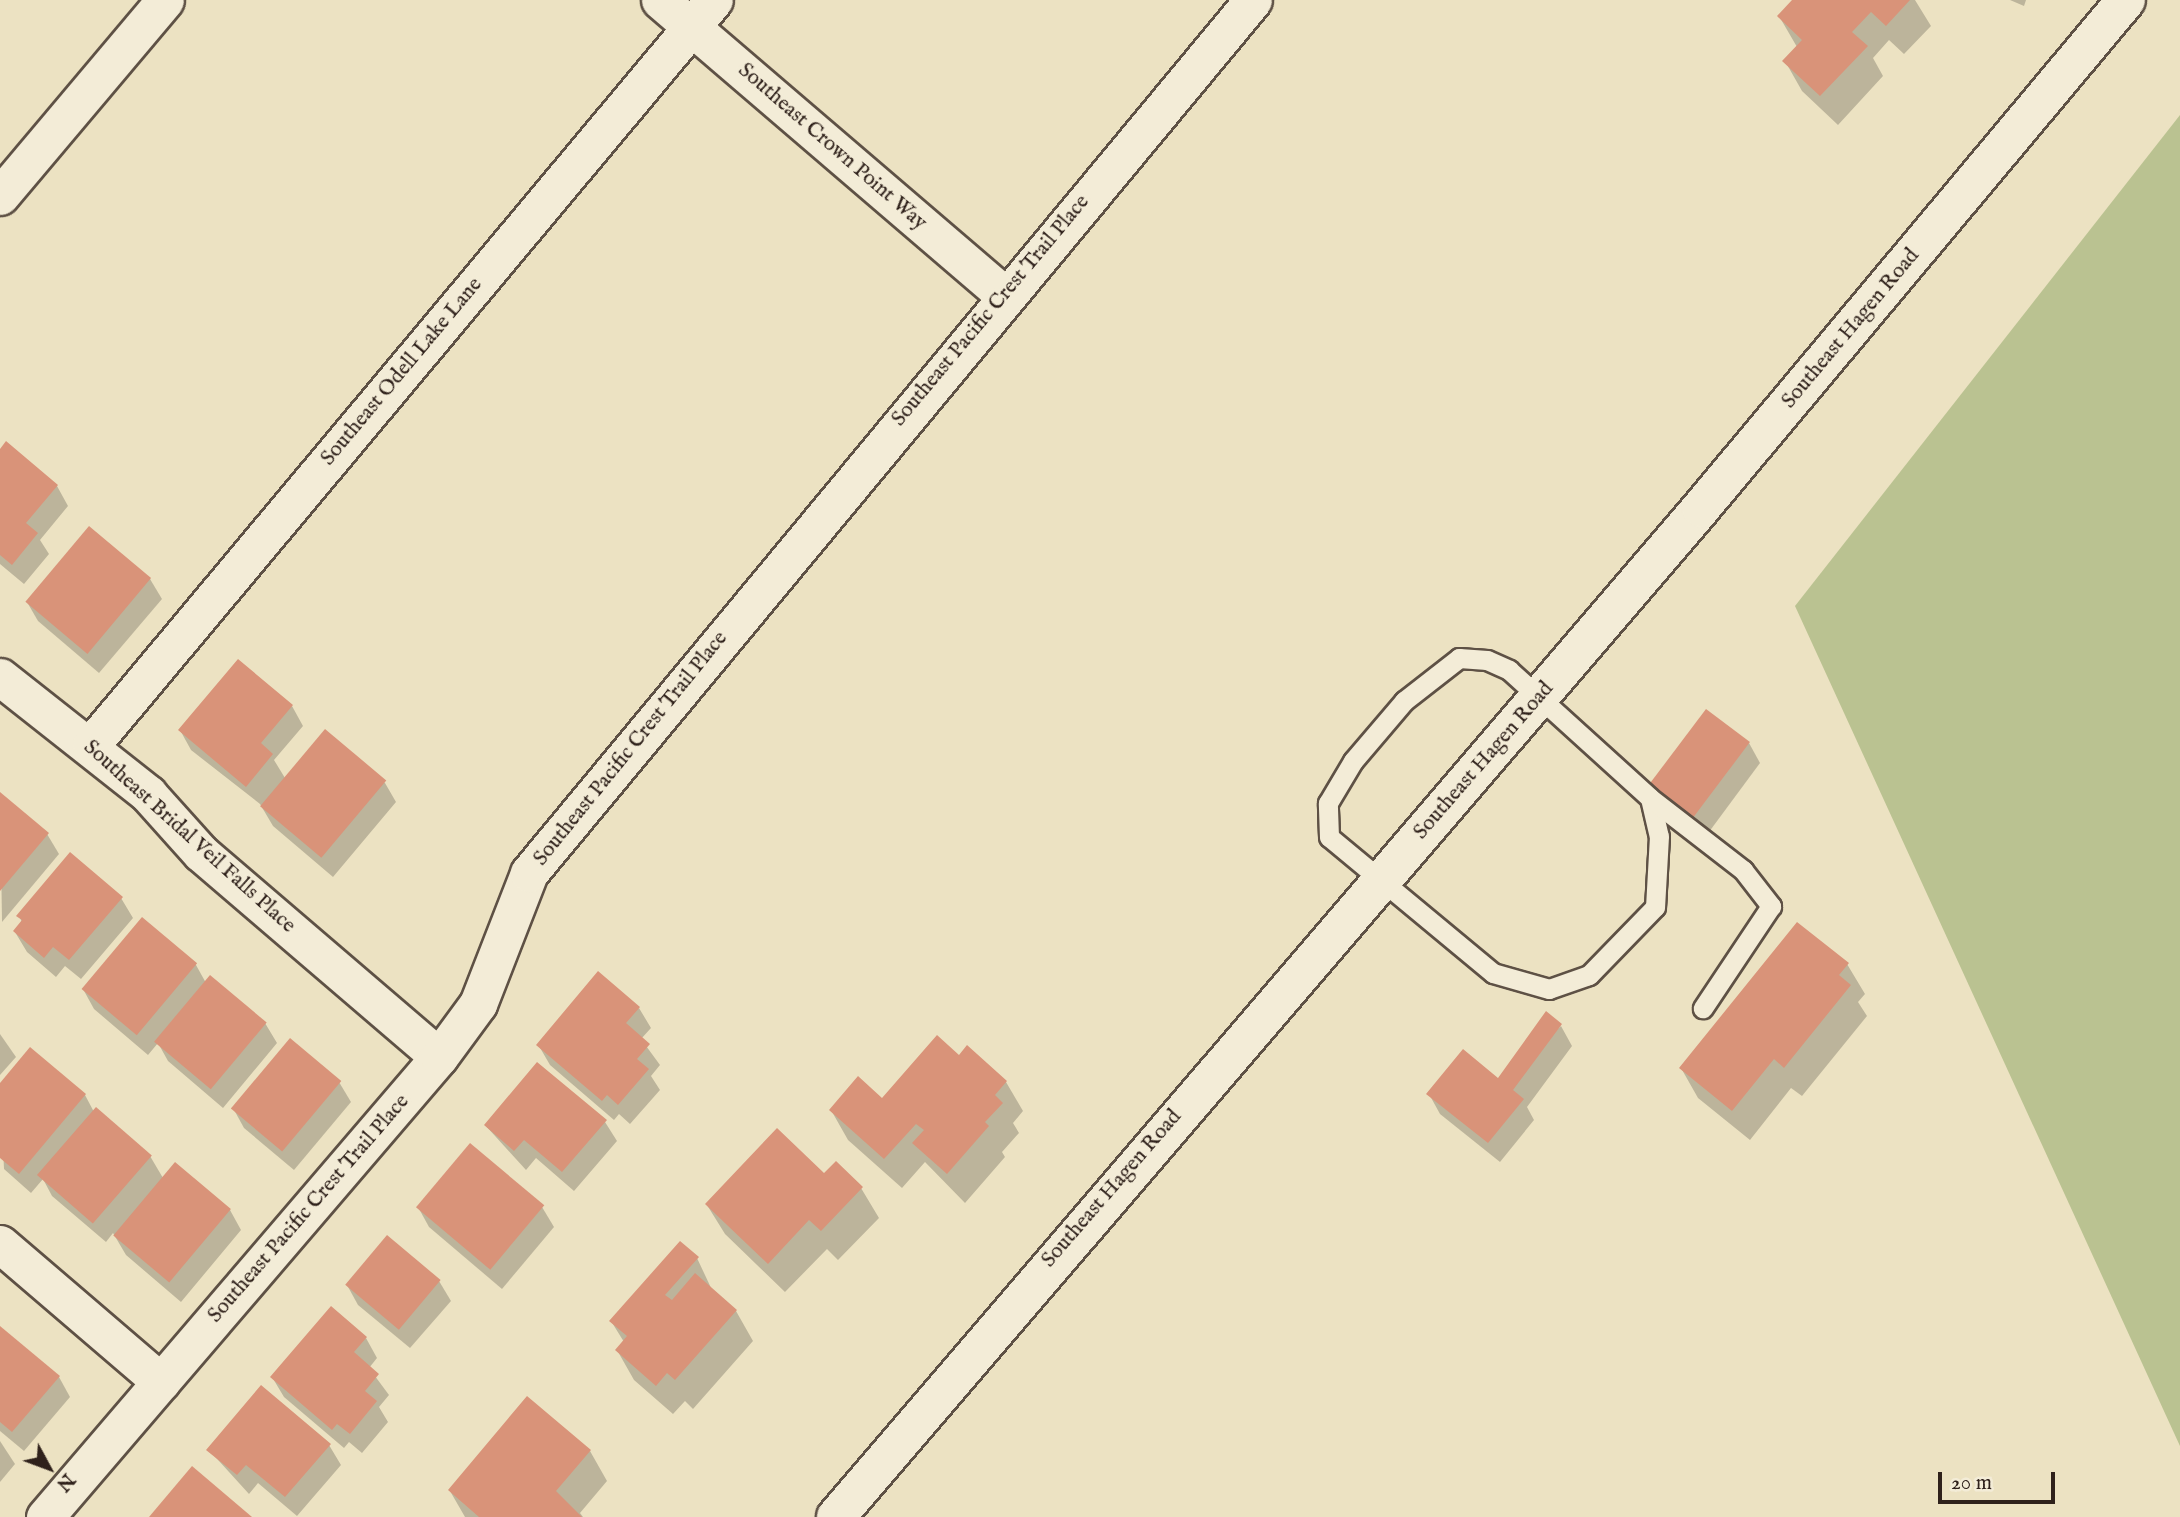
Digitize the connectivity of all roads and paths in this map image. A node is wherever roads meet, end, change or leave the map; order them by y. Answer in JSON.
{"nodes":[{"id":1,"x":165,"y":0,"type":"edge"},
{"id":2,"x":660,"y":0,"type":"edge"},
{"id":3,"x":1253,"y":0,"type":"edge"},
{"id":4,"x":2126,"y":0,"type":"edge"},
{"id":5,"x":703,"y":13,"type":"edge"},
{"id":6,"x":0,"y":196,"type":"edge"},
{"id":7,"x":1004,"y":295,"type":"junction"},
{"id":8,"x":0,"y":677,"type":"edge"},
{"id":9,"x":1541,"y":696,"type":"junction"},
{"id":10,"x":90,"y":745,"type":"junction"},
{"id":11,"x":1650,"y":798,"type":"junction"},
{"id":12,"x":1377,"y":881,"type":"junction"},
{"id":13,"x":1703,"y":1009,"type":"dead end"},
{"id":14,"x":439,"y":1057,"type":"junction"},
{"id":15,"x":0,"y":1244,"type":"edge"},
{"id":16,"x":162,"y":1382,"type":"junction"},
{"id":17,"x":45,"y":1517,"type":"edge"},
{"id":18,"x":836,"y":1517,"type":"edge"}],
"edges":[{"from":1,"to":6,"type":"street"},
{"from":2,"to":5,"type":"street","name":"Southeast Crown Point Way"},
{"from":3,"to":7,"type":"street","name":"Southeast Pacific Crest Trail Place"},
{"from":4,"to":9,"type":"street","name":"Southeast Hagen Road"},
{"from":5,"to":7,"type":"street","name":"Southeast Crown Point Way"},
{"from":5,"to":10,"type":"street","name":"Southeast Odell Lake Lane"},
{"from":7,"to":14,"type":"street","name":"Southeast Pacific Crest Trail Place"},
{"from":8,"to":10,"type":"street","name":"Southeast Bridal Veil Falls Place"},
{"from":9,"to":11,"type":"lane"},
{"from":9,"to":12,"type":"street","name":"Southeast Hagen Road"},
{"from":9,"to":12,"type":"lane"},
{"from":10,"to":14,"type":"street","name":"Southeast Bridal Veil Falls Place"},
{"from":11,"to":12,"type":"lane"},
{"from":11,"to":13,"type":"lane"},
{"from":12,"to":18,"type":"street","name":"Southeast Hagen Road"},
{"from":14,"to":16,"type":"street","name":"Southeast Pacific Crest Trail Place"},
{"from":15,"to":16,"type":"street"},
{"from":16,"to":17,"type":"street","name":"Southeast Pacific Crest Trail Place"}]}
